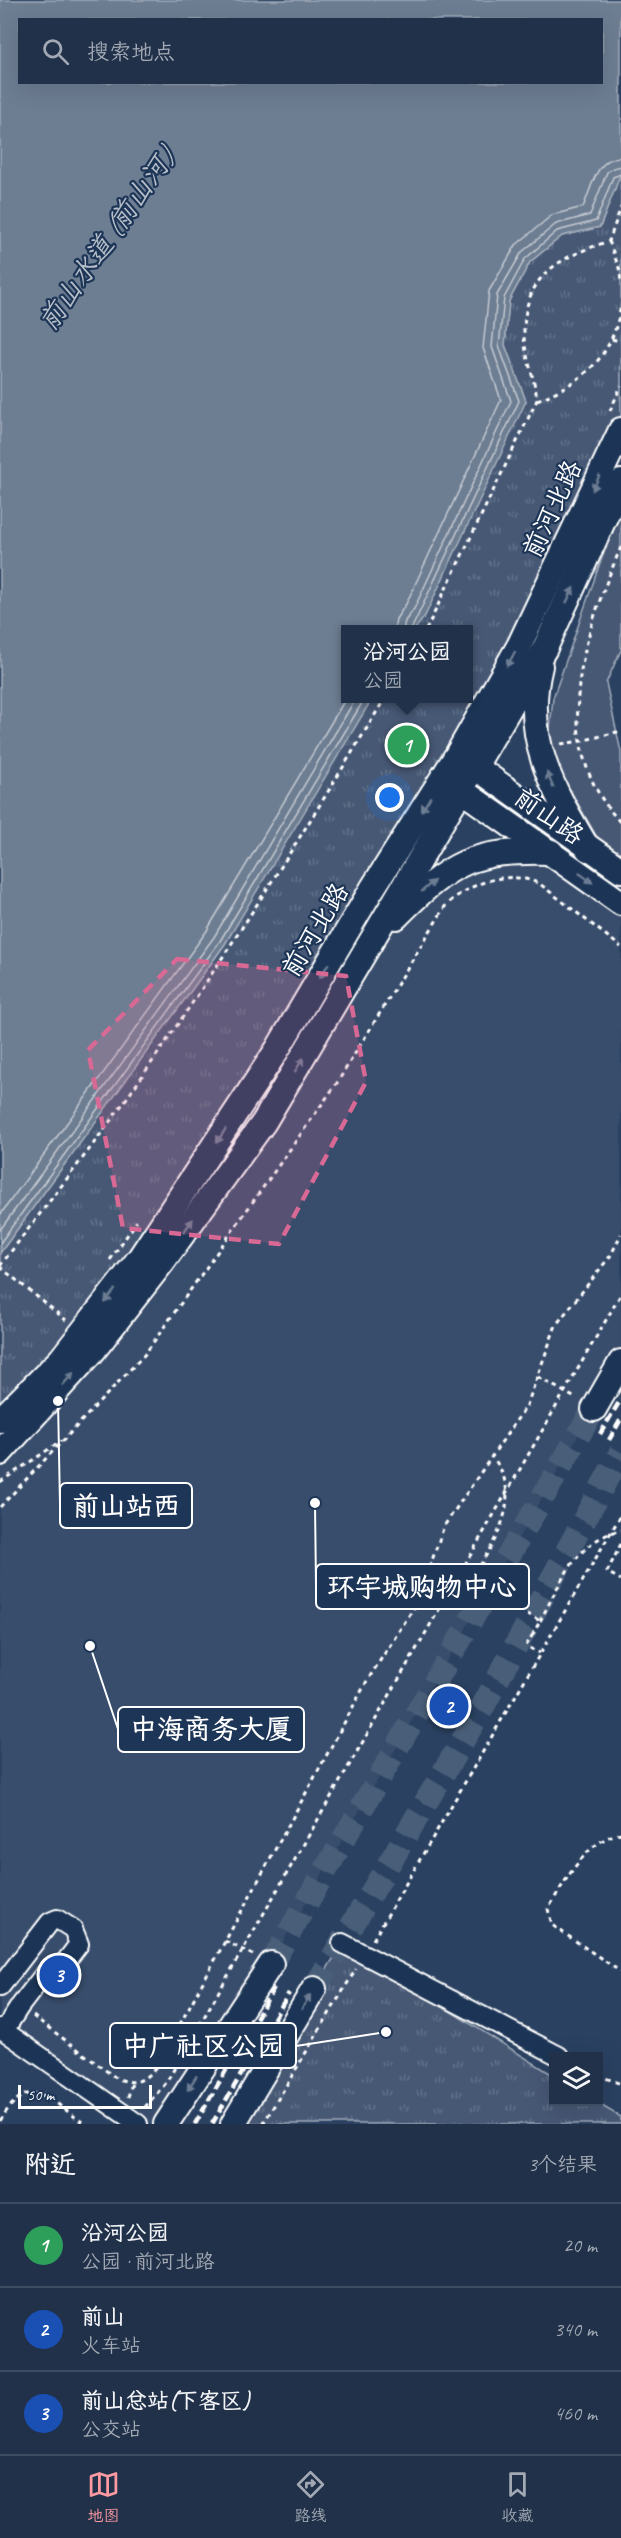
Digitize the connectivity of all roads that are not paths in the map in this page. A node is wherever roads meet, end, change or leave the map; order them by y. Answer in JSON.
{"nodes":[{"id":1,"x":614,"y":424,"type":"edge"},
{"id":2,"x":621,"y":482,"type":"edge"},
{"id":3,"x":545,"y":648,"type":"junction"},
{"id":4,"x":466,"y":761,"type":"junction"},
{"id":5,"x":452,"y":783,"type":"junction"},
{"id":6,"x":588,"y":849,"type":"junction"},
{"id":7,"x":552,"y":852,"type":"junction"},
{"id":8,"x":621,"y":870,"type":"edge"},
{"id":9,"x":621,"y":903,"type":"edge"},
{"id":10,"x":371,"y":942,"type":"junction"},
{"id":11,"x":621,"y":1362,"type":"edge"},
{"id":12,"x":594,"y":1409,"type":"tunnel mouth"},
{"id":13,"x":0,"y":1420,"type":"edge"},
{"id":14,"x":0,"y":1453,"type":"edge"},
{"id":15,"x":342,"y":1943,"type":"dead end"},
{"id":16,"x":271,"y":1964,"type":"tunnel mouth"},
{"id":17,"x":0,"y":1987,"type":"edge"},
{"id":18,"x":314,"y":1989,"type":"tunnel mouth"},
{"id":19,"x":2,"y":2030,"type":"edge"},
{"id":20,"x":551,"y":2052,"type":"edge"},
{"id":21,"x":135,"y":2122,"type":"edge"},
{"id":22,"x":166,"y":2124,"type":"edge"},
{"id":23,"x":233,"y":2124,"type":"edge"}],
"edges":[{"from":1,"to":4,"type":"main road","name":"前河北路","one_way":true},
{"from":3,"to":2,"type":"main road","name":"前河北路","one_way":true},
{"from":3,"to":4,"type":"main road","name":"前河北路"},
{"from":6,"to":3,"type":"main road","one_way":true},
{"from":4,"to":5,"type":"main road","name":"前河北路"},
{"from":4,"to":6,"type":"main road","name":"前山路"},
{"from":5,"to":7,"type":"main road","name":"前山路"},
{"from":5,"to":10,"type":"main road","name":"前河北路"},
{"from":5,"to":13,"type":"main road","name":"前河北路","one_way":true},
{"from":6,"to":8,"type":"main road","name":"前山路"},
{"from":7,"to":9,"type":"main road","name":"前山路","one_way":true},
{"from":10,"to":7,"type":"main road","one_way":true},
{"from":14,"to":10,"type":"main road","name":"前河北路","one_way":true},
{"from":11,"to":12,"type":"main road"},
{"from":15,"to":20,"type":"lane"},
{"from":16,"to":22,"type":"main road","one_way":true},
{"from":17,"to":19,"type":"lane"},
{"from":23,"to":18,"type":"main road","one_way":true},
{"from":19,"to":21,"type":"lane"}]}
